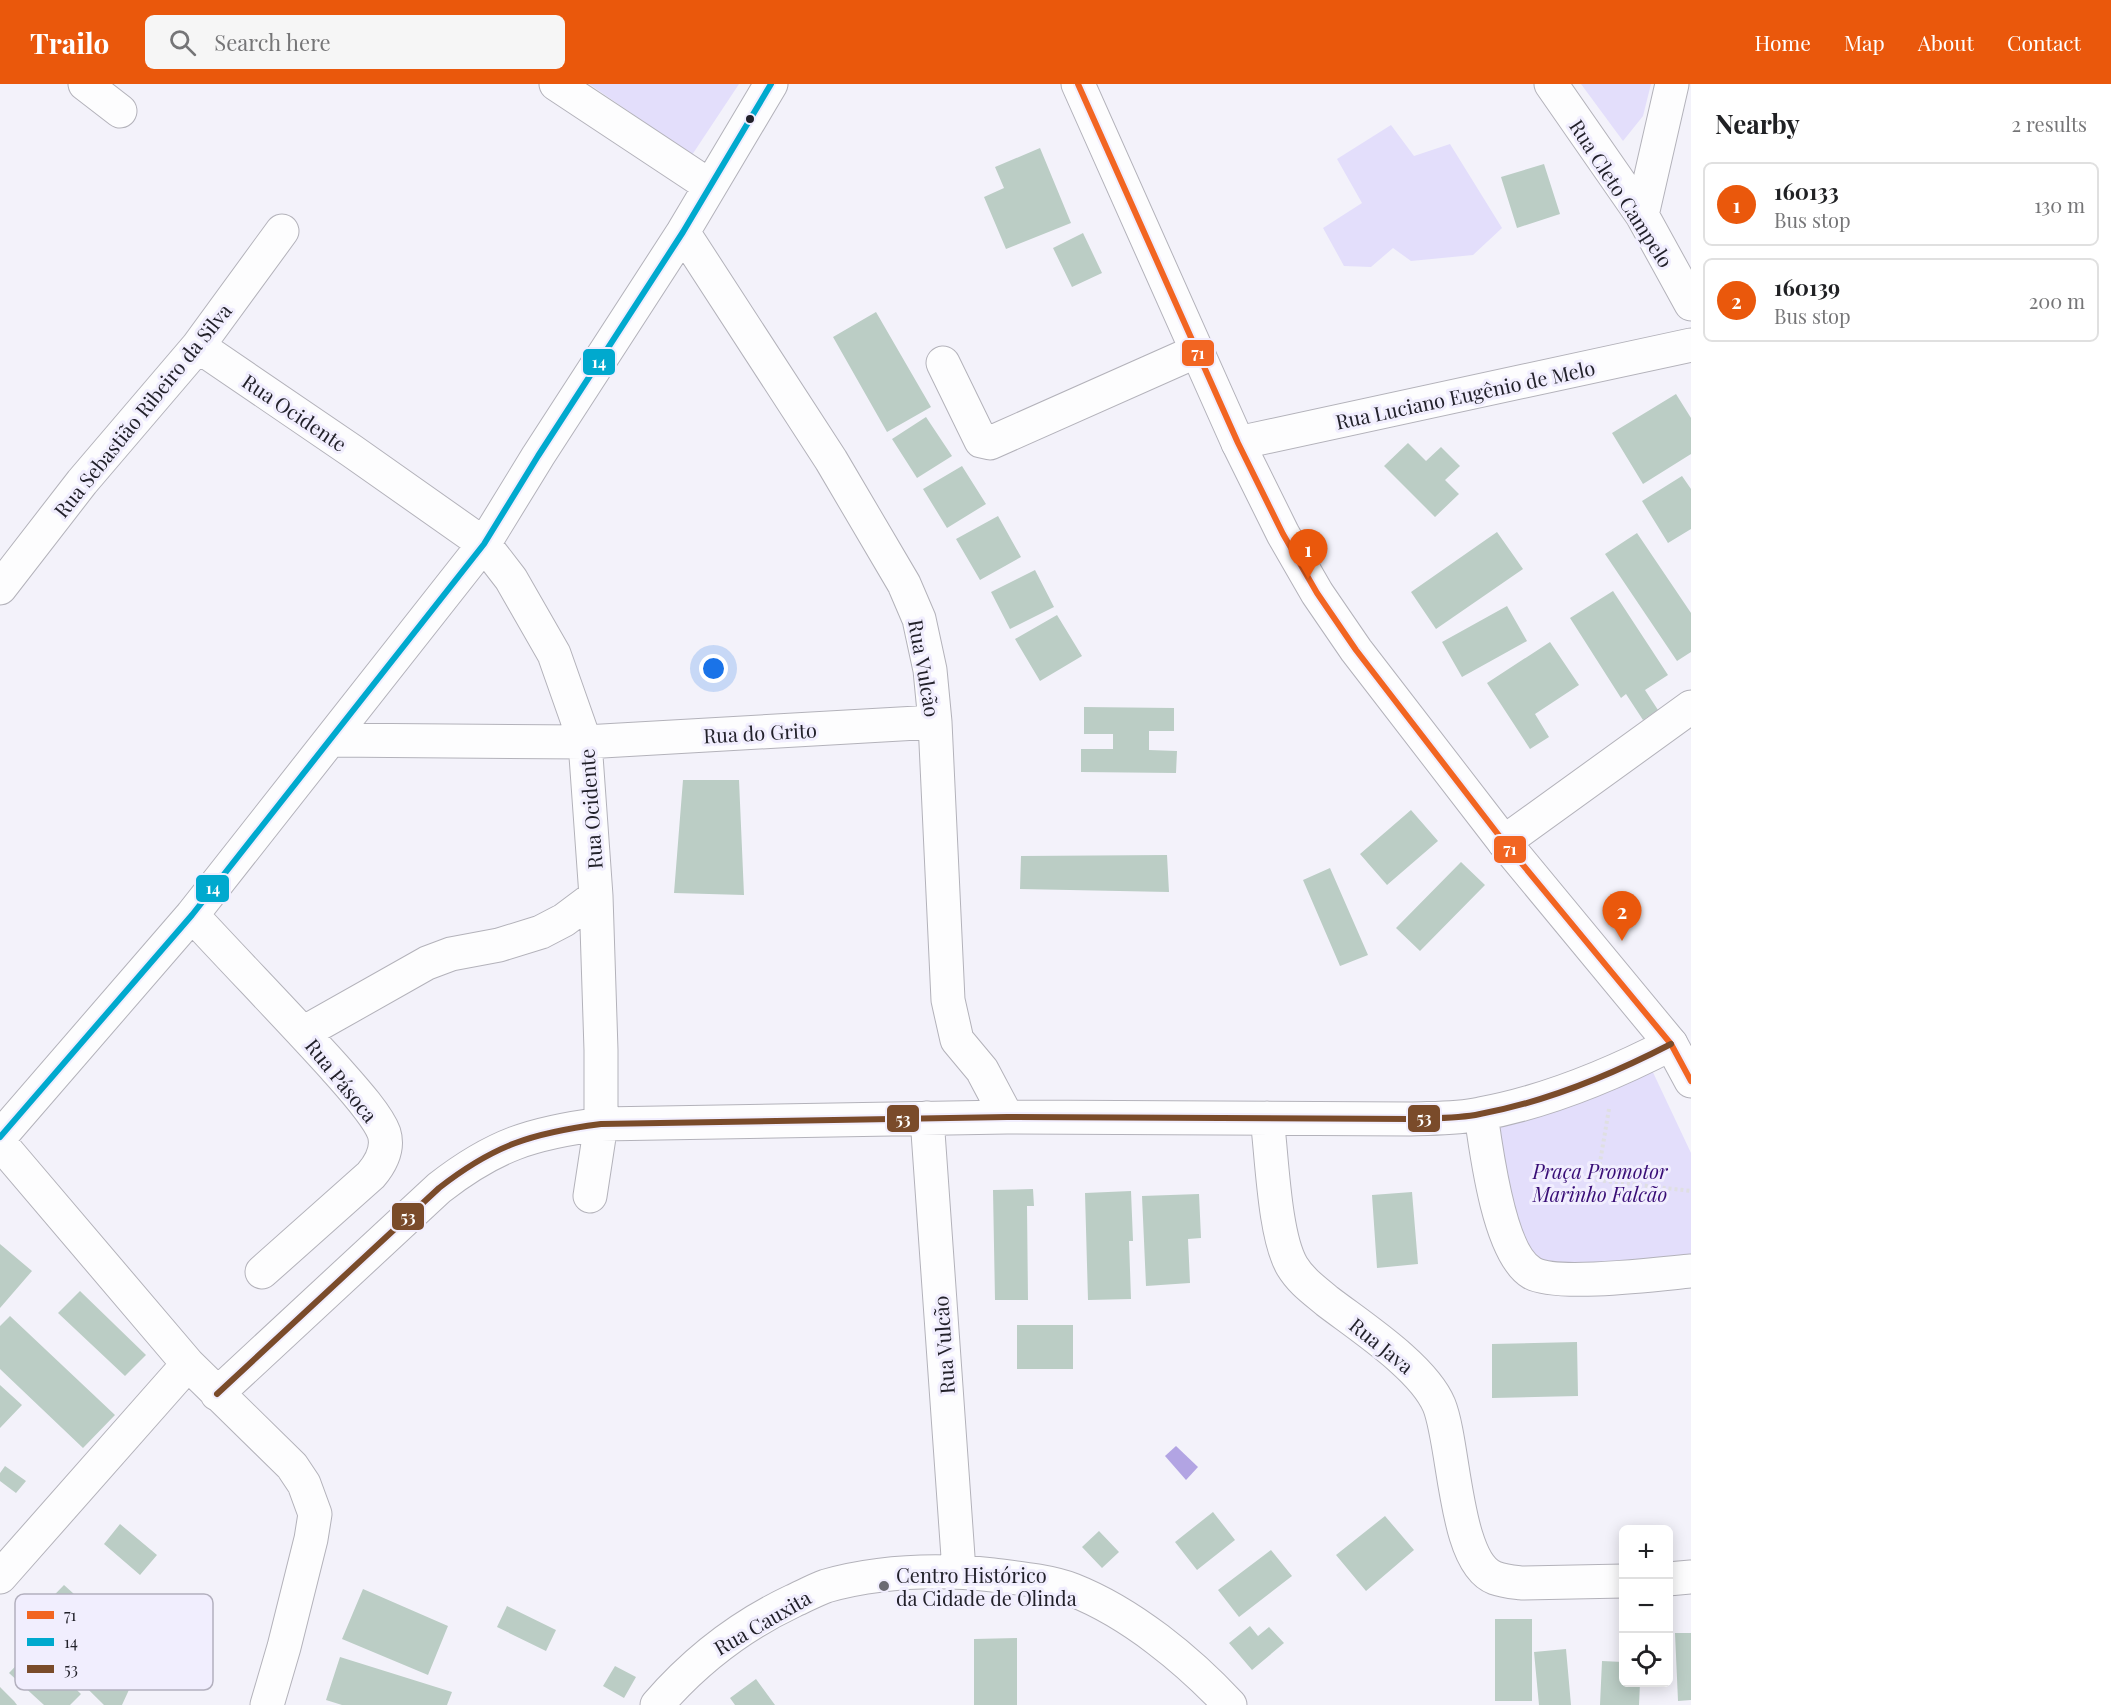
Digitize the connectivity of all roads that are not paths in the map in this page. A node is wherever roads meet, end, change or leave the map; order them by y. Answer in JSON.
{"nodes":[{"id":1,"x":85,"y":84,"type":"edge"},
{"id":2,"x":556,"y":84,"type":"edge"},
{"id":3,"x":771,"y":84,"type":"edge"},
{"id":4,"x":1078,"y":84,"type":"edge"},
{"id":5,"x":1551,"y":84,"type":"edge"},
{"id":6,"x":1672,"y":84,"type":"edge"},
{"id":7,"x":120,"y":111,"type":"dead end"},
{"id":8,"x":710,"y":186,"type":"junction"},
{"id":9,"x":1642,"y":215,"type":"junction"},
{"id":10,"x":282,"y":231,"type":"dead end"},
{"id":11,"x":683,"y":232,"type":"junction"},
{"id":12,"x":1691,"y":304,"type":"edge"},
{"id":13,"x":198,"y":345,"type":"junction"},
{"id":14,"x":1691,"y":345,"type":"edge"},
{"id":15,"x":1197,"y":351,"type":"junction"},
{"id":16,"x":943,"y":363,"type":"dead end"},
{"id":17,"x":1238,"y":443,"type":"junction"},
{"id":18,"x":484,"y":544,"type":"junction"},
{"id":19,"x":0,"y":588,"type":"edge"},
{"id":20,"x":1691,"y":707,"type":"edge"},
{"id":21,"x":935,"y":723,"type":"junction"},
{"id":22,"x":330,"y":740,"type":"junction"},
{"id":23,"x":585,"y":741,"type":"junction"},
{"id":24,"x":1504,"y":842,"type":"junction"},
{"id":25,"x":596,"y":896,"type":"junction"},
{"id":26,"x":192,"y":915,"type":"junction"},
{"id":27,"x":303,"y":1033,"type":"junction"},
{"id":28,"x":1671,"y":1044,"type":"junction"},
{"id":29,"x":1691,"y":1082,"type":"edge"},
{"id":30,"x":1481,"y":1114,"type":"junction"},
{"id":31,"x":927,"y":1118,"type":"junction"},
{"id":32,"x":1006,"y":1118,"type":"junction"},
{"id":33,"x":1267,"y":1119,"type":"junction"},
{"id":34,"x":601,"y":1124,"type":"junction"},
{"id":35,"x":0,"y":1137,"type":"edge"},
{"id":36,"x":0,"y":1143,"type":"edge"},
{"id":37,"x":590,"y":1196,"type":"dead end"},
{"id":38,"x":1691,"y":1271,"type":"edge"},
{"id":39,"x":262,"y":1272,"type":"dead end"},
{"id":40,"x":188,"y":1364,"type":"junction"},
{"id":41,"x":217,"y":1394,"type":"junction"},
{"id":42,"x":959,"y":1571,"type":"junction"},
{"id":43,"x":0,"y":1577,"type":"edge"},
{"id":44,"x":1691,"y":1577,"type":"edge"},
{"id":45,"x":1673,"y":1579,"type":"edge"},
{"id":46,"x":1619,"y":1581,"type":"edge"},
{"id":47,"x":267,"y":1705,"type":"edge"},
{"id":48,"x":657,"y":1705,"type":"edge"},
{"id":49,"x":1230,"y":1705,"type":"edge"}],
"edges":[{"from":1,"to":7,"type":"street"},
{"from":2,"to":8,"type":"street"},
{"from":3,"to":8,"type":"street"},
{"from":4,"to":15,"type":"street"},
{"from":5,"to":9,"type":"street","name":"Rua Cleto Campelo"},
{"from":6,"to":9,"type":"street"},
{"from":8,"to":11,"type":"street"},
{"from":9,"to":12,"type":"street","name":"Rua Cleto Campelo"},
{"from":10,"to":13,"type":"street","name":"Rua Sebastião Ribeiro da Silva"},
{"from":11,"to":18,"type":"street"},
{"from":11,"to":21,"type":"street","name":"Rua Vulcão"},
{"from":13,"to":18,"type":"street","name":"Rua Ocidente"},
{"from":13,"to":19,"type":"street","name":"Rua Sebastião Ribeiro da Silva"},
{"from":14,"to":17,"type":"street","name":"Rua Luciano Eugênio de Melo"},
{"from":15,"to":16,"type":"street"},
{"from":15,"to":17,"type":"street"},
{"from":17,"to":24,"type":"street"},
{"from":18,"to":22,"type":"street"},
{"from":18,"to":23,"type":"street","name":"Rua Ocidente"},
{"from":20,"to":24,"type":"street"},
{"from":21,"to":23,"type":"street","name":"Rua do Grito"},
{"from":21,"to":32,"type":"street","name":"Rua Vulcão"},
{"from":22,"to":23,"type":"street","name":"Rua do Grito"},
{"from":22,"to":26,"type":"street"},
{"from":23,"to":25,"type":"street","name":"Rua Ocidente"},
{"from":24,"to":28,"type":"street"},
{"from":25,"to":27,"type":"street"},
{"from":25,"to":34,"type":"street","name":"Rua Ocidente"},
{"from":26,"to":27,"type":"street","name":"Rua Pásoca"},
{"from":26,"to":35,"type":"street"},
{"from":27,"to":39,"type":"street","name":"Rua Pásoca"},
{"from":28,"to":29,"type":"street"},
{"from":28,"to":30,"type":"street"},
{"from":30,"to":33,"type":"street"},
{"from":30,"to":38,"type":"street"},
{"from":31,"to":32,"type":"street"},
{"from":31,"to":34,"type":"street"},
{"from":31,"to":42,"type":"street","name":"Rua Vulcão"},
{"from":32,"to":33,"type":"street"},
{"from":33,"to":46,"type":"street","name":"Rua Java"},
{"from":34,"to":37,"type":"street","name":"Rua Ocidente"},
{"from":34,"to":41,"type":"street"},
{"from":36,"to":40,"type":"street"},
{"from":40,"to":41,"type":"street"},
{"from":40,"to":43,"type":"street"},
{"from":41,"to":47,"type":"street"},
{"from":42,"to":48,"type":"street","name":"Rua Cauxita"},
{"from":42,"to":49,"type":"street","name":"Rua Cauxita"},
{"from":44,"to":45,"type":"street"}]}
